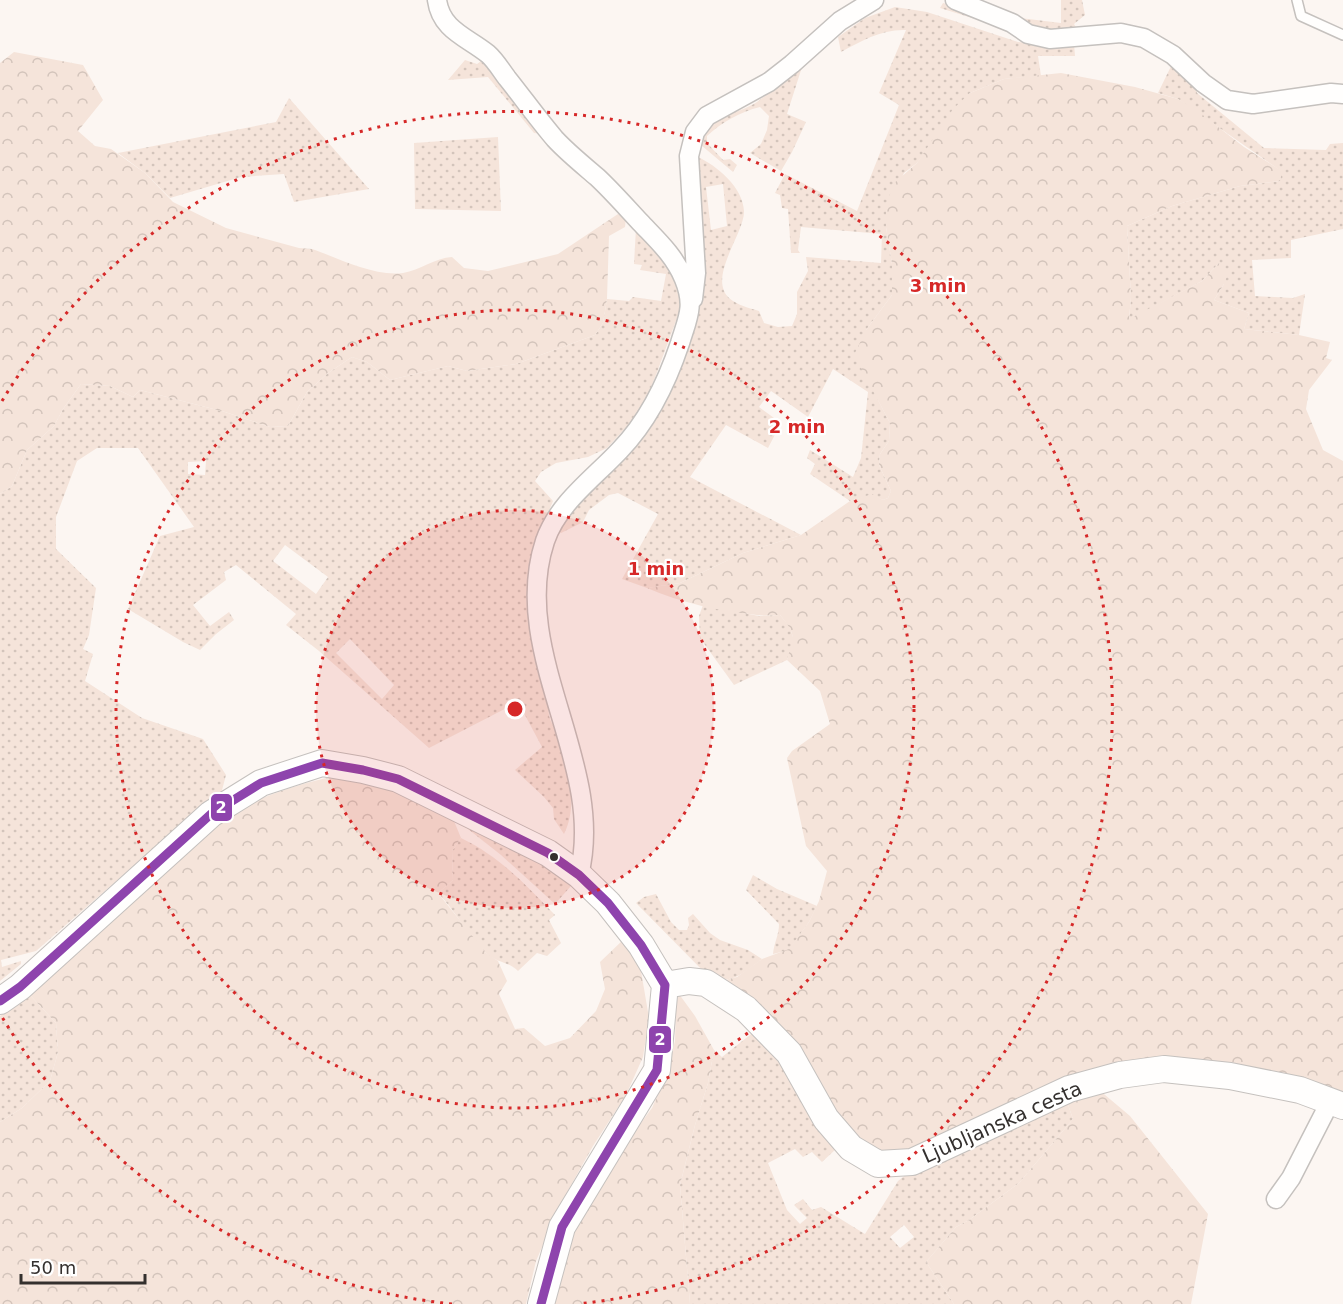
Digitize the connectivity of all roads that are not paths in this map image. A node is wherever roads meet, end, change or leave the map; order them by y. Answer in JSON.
{"nodes":[{"id":1,"x":874,"y":0,"type":"edge"},
{"id":2,"x":955,"y":0,"type":"edge"},
{"id":3,"x":1297,"y":0,"type":"edge"},
{"id":4,"x":433,"y":4,"type":"edge"},
{"id":5,"x":1343,"y":35,"type":"edge"},
{"id":6,"x":1343,"y":94,"type":"edge"},
{"id":7,"x":692,"y":307,"type":"junction"},
{"id":8,"x":579,"y":875,"type":"junction"},
{"id":9,"x":665,"y":985,"type":"junction"},
{"id":10,"x":0,"y":1001,"type":"edge"},
{"id":11,"x":1337,"y":1104,"type":"edge"},
{"id":12,"x":1276,"y":1199,"type":"dead end"},
{"id":13,"x":542,"y":1304,"type":"edge"}],
"edges":[{"from":1,"to":7,"type":"street"},
{"from":2,"to":6,"type":"street"},
{"from":3,"to":5,"type":"lane"},
{"from":4,"to":7,"type":"street"},
{"from":7,"to":8,"type":"street"},
{"from":8,"to":9,"type":"street"},
{"from":8,"to":10,"type":"street"},
{"from":9,"to":11,"type":"street","name":"Ljubljanska cesta"},
{"from":9,"to":13,"type":"street"},
{"from":11,"to":12,"type":"street"}]}
